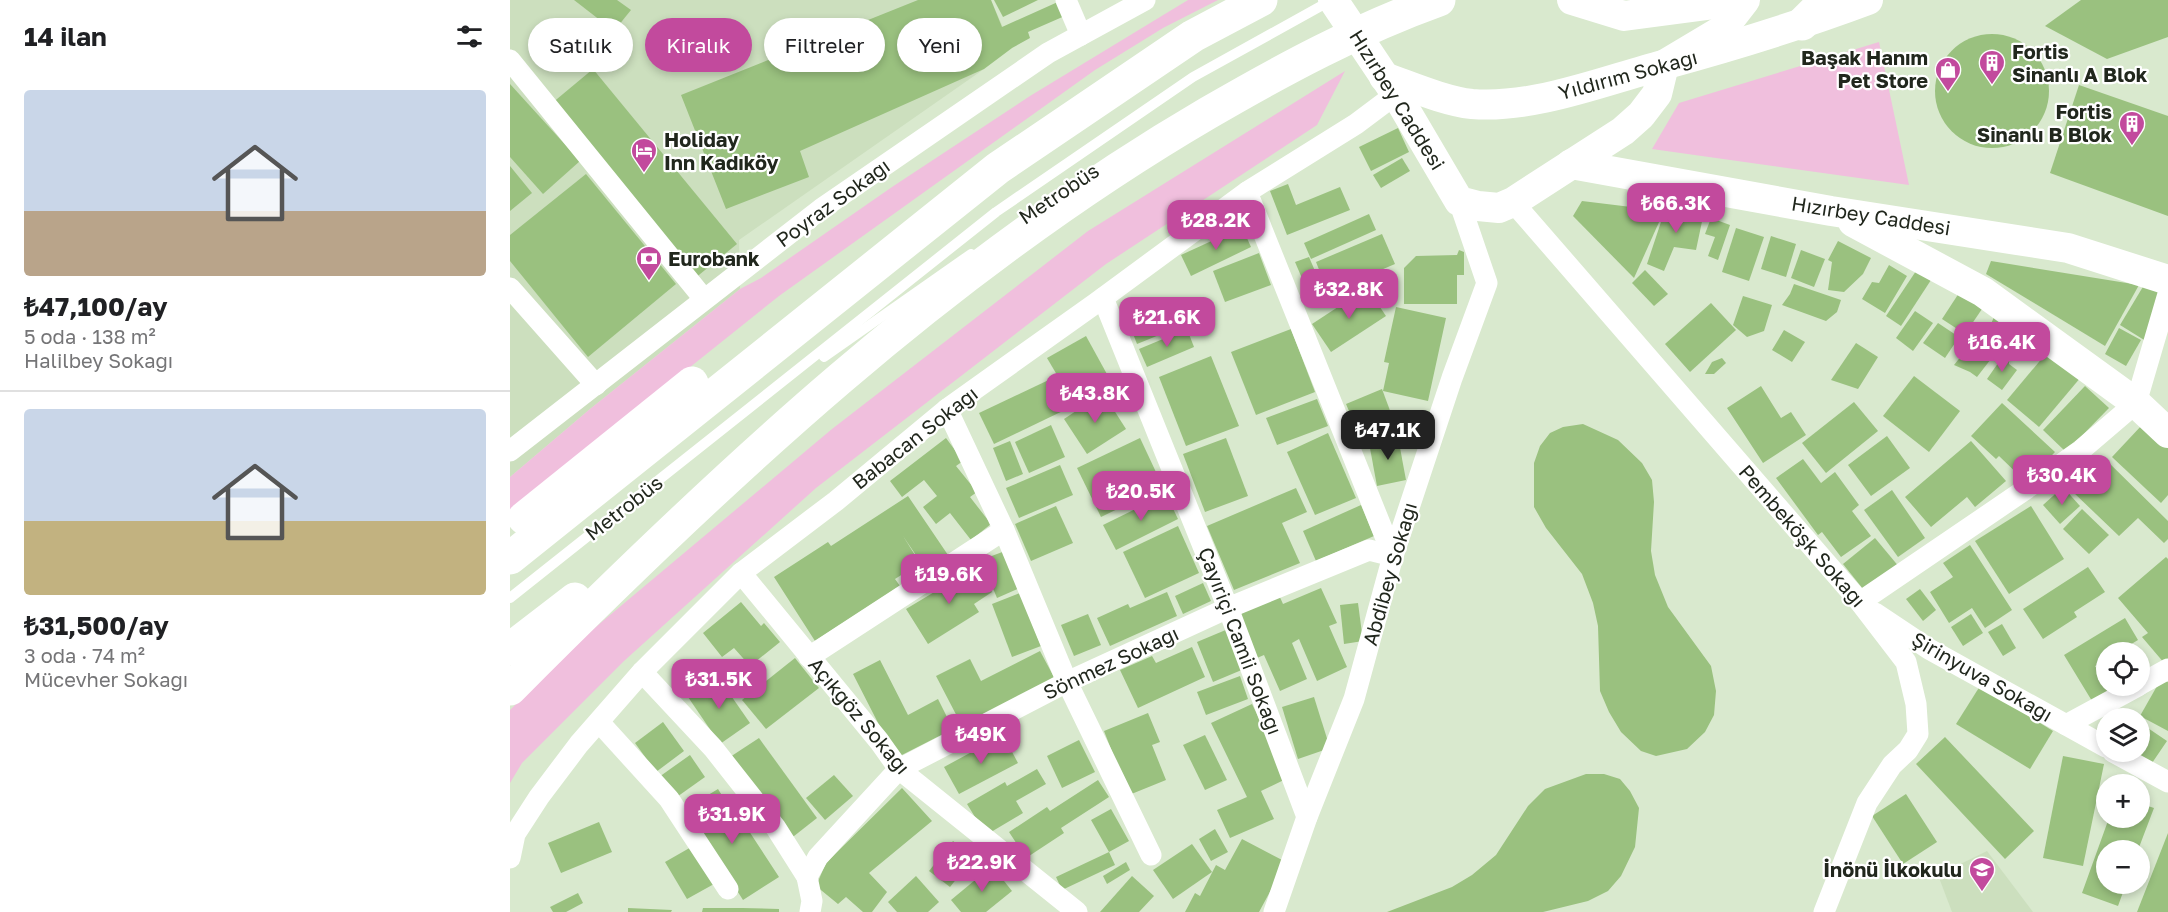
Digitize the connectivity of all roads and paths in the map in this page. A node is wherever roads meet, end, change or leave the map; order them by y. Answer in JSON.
{"nodes":[{"id":1,"x":1066,"y":0,"type":"edge"},
{"id":2,"x":1144,"y":0,"type":"edge"},
{"id":3,"x":1261,"y":0,"type":"edge"},
{"id":4,"x":1439,"y":0,"type":"edge"},
{"id":5,"x":1572,"y":0,"type":"edge"},
{"id":6,"x":1733,"y":0,"type":"edge"},
{"id":7,"x":1745,"y":0,"type":"edge"},
{"id":8,"x":1826,"y":0,"type":"edge"},
{"id":9,"x":1868,"y":0,"type":"edge"},
{"id":10,"x":1339,"y":12,"type":"edge"},
{"id":11,"x":1802,"y":24,"type":"junction"},
{"id":12,"x":1081,"y":35,"type":"junction"},
{"id":13,"x":510,"y":60,"type":"edge"},
{"id":14,"x":1664,"y":65,"type":"junction"},
{"id":15,"x":1390,"y":86,"type":"junction"},
{"id":16,"x":1571,"y":164,"type":"junction"},
{"id":17,"x":1247,"y":192,"type":"junction"},
{"id":18,"x":1459,"y":201,"type":"junction"},
{"id":19,"x":1514,"y":202,"type":"junction"},
{"id":20,"x":1831,"y":211,"type":"junction"},
{"id":21,"x":983,"y":245,"type":"dead end"},
{"id":22,"x":2168,"y":280,"type":"edge"},
{"id":23,"x":510,"y":288,"type":"edge"},
{"id":24,"x":847,"y":289,"type":"junction"},
{"id":25,"x":2168,"y":294,"type":"edge"},
{"id":26,"x":1103,"y":298,"type":"junction"},
{"id":27,"x":704,"y":299,"type":"junction"},
{"id":28,"x":596,"y":385,"type":"junction"},
{"id":29,"x":2136,"y":403,"type":"junction"},
{"id":30,"x":947,"y":409,"type":"junction"},
{"id":31,"x":738,"y":417,"type":"junction"},
{"id":32,"x":2168,"y":433,"type":"edge"},
{"id":33,"x":510,"y":451,"type":"edge"},
{"id":34,"x":710,"y":495,"type":"junction"},
{"id":35,"x":510,"y":529,"type":"edge"},
{"id":36,"x":1004,"y":530,"type":"junction"},
{"id":37,"x":1393,"y":556,"type":"junction"},
{"id":38,"x":510,"y":558,"type":"edge"},
{"id":39,"x":741,"y":573,"type":"junction"},
{"id":40,"x":510,"y":598,"type":"edge"},
{"id":41,"x":1860,"y":602,"type":"junction"},
{"id":42,"x":1228,"y":608,"type":"junction"},
{"id":43,"x":510,"y":650,"type":"edge"},
{"id":44,"x":809,"y":657,"type":"junction"},
{"id":45,"x":2168,"y":669,"type":"edge"},
{"id":46,"x":642,"y":672,"type":"junction"},
{"id":47,"x":2150,"y":679,"type":"edge"},
{"id":48,"x":1067,"y":682,"type":"junction"},
{"id":49,"x":510,"y":689,"type":"edge"},
{"id":50,"x":2119,"y":696,"type":"edge"},
{"id":51,"x":599,"y":722,"type":"junction"},
{"id":52,"x":2066,"y":726,"type":"junction"},
{"id":53,"x":2096,"y":742,"type":"edge"},
{"id":54,"x":2131,"y":762,"type":"edge"},
{"id":55,"x":898,"y":769,"type":"junction"},
{"id":56,"x":2168,"y":782,"type":"edge"},
{"id":57,"x":1307,"y":817,"type":"junction"},
{"id":58,"x":1151,"y":855,"type":"dead end"},
{"id":59,"x":510,"y":858,"type":"edge"},
{"id":60,"x":807,"y":877,"type":"junction"},
{"id":61,"x":728,"y":889,"type":"dead end"},
{"id":62,"x":810,"y":912,"type":"edge"},
{"id":63,"x":1077,"y":912,"type":"edge"},
{"id":64,"x":1274,"y":912,"type":"edge"},
{"id":65,"x":1824,"y":912,"type":"edge"}],
"edges":[{"from":1,"to":12,"type":"street"},
{"from":2,"to":12,"type":"street","name":"Poyraz Sokağı"},
{"from":3,"to":24,"type":"highway"},
{"from":4,"to":34,"type":"highway"},
{"from":5,"to":6,"type":"main road"},
{"from":7,"to":14,"type":"main road"},
{"from":8,"to":11,"type":"highway"},
{"from":9,"to":11,"type":"main road","name":"Yıldırım Sokağı"},
{"from":10,"to":15,"type":"main road","name":"Hızırbey Caddesi"},
{"from":10,"to":31,"type":"lane","name":"Metrobüs"},
{"from":11,"to":14,"type":"main road","name":"Yıldırım Sokağı"},
{"from":12,"to":27,"type":"street","name":"Poyraz Sokağı"},
{"from":13,"to":27,"type":"street"},
{"from":14,"to":15,"type":"main road","name":"Yıldırım Sokağı"},
{"from":14,"to":16,"type":"main road"},
{"from":15,"to":17,"type":"street","name":"Babacan Sokağı"},
{"from":15,"to":18,"type":"main road","name":"Hızırbey Caddesi"},
{"from":16,"to":19,"type":"main road"},
{"from":16,"to":20,"type":"main road","name":"Hızırbey Caddesi"},
{"from":17,"to":26,"type":"street","name":"Babacan Sokağı"},
{"from":17,"to":37,"type":"street"},
{"from":18,"to":19,"type":"main road"},
{"from":18,"to":37,"type":"street","name":"Abdibey Sokağı"},
{"from":19,"to":41,"type":"street","name":"Pembeköşk Sokağı"},
{"from":20,"to":22,"type":"main road","name":"Hızırbey Caddesi"},
{"from":20,"to":29,"type":"main road"},
{"from":21,"to":31,"type":"lane","name":"Metrobüs"},
{"from":23,"to":28,"type":"street"},
{"from":24,"to":35,"type":"highway"},
{"from":24,"to":38,"type":"highway"},
{"from":25,"to":29,"type":"street"},
{"from":26,"to":30,"type":"street","name":"Babacan Sokağı"},
{"from":26,"to":42,"type":"street","name":"Çayıriçi Camii Sokağı"},
{"from":27,"to":28,"type":"street","name":"Poyraz Sokağı"},
{"from":28,"to":33,"type":"street","name":"Poyraz Sokağı"},
{"from":29,"to":32,"type":"main road"},
{"from":29,"to":41,"type":"street"},
{"from":30,"to":36,"type":"street"},
{"from":30,"to":39,"type":"street","name":"Babacan Sokağı"},
{"from":31,"to":40,"type":"lane","name":"Metrobüs"},
{"from":34,"to":43,"type":"highway"},
{"from":34,"to":49,"type":"highway"},
{"from":36,"to":44,"type":"street"},
{"from":36,"to":48,"type":"street"},
{"from":37,"to":42,"type":"street","name":"Sönmez Sokağı"},
{"from":37,"to":57,"type":"street","name":"Abdibey Sokağı"},
{"from":39,"to":44,"type":"street","name":"Açıkgöz Sokağı"},
{"from":39,"to":46,"type":"street","name":"Babacan Sokağı"},
{"from":41,"to":52,"type":"street","name":"Şirinyuva Sokağı"},
{"from":41,"to":65,"type":"street","name":"Pembeköşk Sokağı"},
{"from":42,"to":48,"type":"street","name":"Sönmez Sokağı"},
{"from":42,"to":57,"type":"street","name":"Çayıriçi Camii Sokağı"},
{"from":44,"to":55,"type":"street","name":"Açıkgöz Sokağı"},
{"from":45,"to":47,"type":"street"},
{"from":46,"to":51,"type":"street","name":"Babacan Sokağı"},
{"from":46,"to":60,"type":"street"},
{"from":48,"to":55,"type":"street","name":"Sönmez Sokağı"},
{"from":48,"to":58,"type":"street"},
{"from":50,"to":52,"type":"street"},
{"from":51,"to":59,"type":"street","name":"Babacan Sokağı"},
{"from":51,"to":61,"type":"street"},
{"from":52,"to":53,"type":"street","name":"Şirinyuva Sokağı"},
{"from":54,"to":56,"type":"street"},
{"from":55,"to":60,"type":"street","name":"Sönmez Sokağı"},
{"from":55,"to":63,"type":"street","name":"Açıkgöz Sokağı"},
{"from":57,"to":64,"type":"street","name":"Abdibey Sokağı"},
{"from":60,"to":62,"type":"street"}]}
